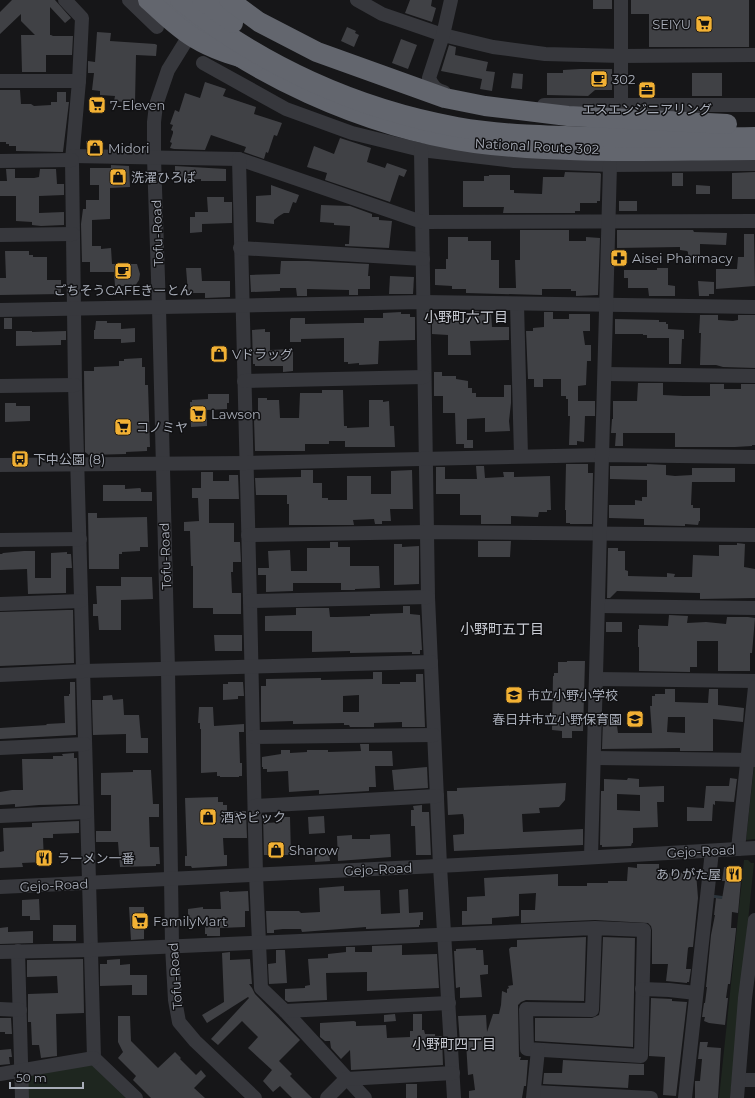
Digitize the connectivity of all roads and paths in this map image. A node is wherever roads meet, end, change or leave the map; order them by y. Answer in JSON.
{"nodes":[{"id":1,"x":65,"y":0,"type":"edge"},
{"id":2,"x":129,"y":0,"type":"edge"},
{"id":3,"x":148,"y":0,"type":"edge"},
{"id":4,"x":164,"y":0,"type":"edge"},
{"id":5,"x":180,"y":0,"type":"edge"},
{"id":6,"x":202,"y":0,"type":"edge"},
{"id":7,"x":216,"y":0,"type":"edge"},
{"id":8,"x":229,"y":0,"type":"edge"},
{"id":9,"x":356,"y":0,"type":"edge"},
{"id":10,"x":451,"y":0,"type":"edge"},
{"id":11,"x":621,"y":0,"type":"edge"},
{"id":12,"x":196,"y":26,"type":"junction"},
{"id":13,"x":157,"y":27,"type":"dead end"},
{"id":14,"x":443,"y":35,"type":"junction"},
{"id":15,"x":755,"y":55,"type":"edge"},
{"id":16,"x":621,"y":56,"type":"junction"},
{"id":17,"x":203,"y":63,"type":"dead end"},
{"id":18,"x":286,"y":76,"type":"junction"},
{"id":19,"x":0,"y":81,"type":"edge"},
{"id":20,"x":79,"y":81,"type":"junction"},
{"id":21,"x":621,"y":105,"type":"junction"},
{"id":22,"x":670,"y":105,"type":"junction"},
{"id":23,"x":755,"y":105,"type":"edge"},
{"id":24,"x":286,"y":109,"type":"junction"},
{"id":25,"x":727,"y":124,"type":"junction"},
{"id":26,"x":755,"y":124,"type":"edge"},
{"id":27,"x":755,"y":138,"type":"edge"},
{"id":28,"x":421,"y":150,"type":"junction"},
{"id":29,"x":705,"y":150,"type":"junction"},
{"id":30,"x":755,"y":150,"type":"edge"},
{"id":31,"x":72,"y":158,"type":"junction"},
{"id":32,"x":154,"y":158,"type":"junction"},
{"id":33,"x":239,"y":159,"type":"junction"},
{"id":34,"x":0,"y":161,"type":"edge"},
{"id":35,"x":755,"y":164,"type":"edge"},
{"id":36,"x":610,"y":165,"type":"junction"},
{"id":37,"x":608,"y":221,"type":"junction"},
{"id":38,"x":755,"y":221,"type":"edge"},
{"id":39,"x":422,"y":222,"type":"junction"},
{"id":40,"x":73,"y":234,"type":"junction"},
{"id":41,"x":0,"y":235,"type":"edge"},
{"id":42,"x":240,"y":248,"type":"junction"},
{"id":43,"x":423,"y":259,"type":"junction"},
{"id":44,"x":423,"y":302,"type":"junction"},
{"id":45,"x":517,"y":304,"type":"junction"},
{"id":46,"x":607,"y":304,"type":"junction"},
{"id":47,"x":242,"y":306,"type":"junction"},
{"id":48,"x":755,"y":307,"type":"edge"},
{"id":49,"x":159,"y":308,"type":"junction"},
{"id":50,"x":75,"y":309,"type":"junction"},
{"id":51,"x":0,"y":310,"type":"edge"},
{"id":52,"x":605,"y":374,"type":"junction"},
{"id":53,"x":755,"y":376,"type":"edge"},
{"id":54,"x":424,"y":377,"type":"junction"},
{"id":55,"x":244,"y":381,"type":"junction"},
{"id":56,"x":76,"y":385,"type":"junction"},
{"id":57,"x":0,"y":386,"type":"edge"},
{"id":58,"x":602,"y":455,"type":"junction"},
{"id":59,"x":521,"y":456,"type":"junction"},
{"id":60,"x":755,"y":457,"type":"edge"},
{"id":61,"x":425,"y":458,"type":"junction"},
{"id":62,"x":163,"y":463,"type":"junction"},
{"id":63,"x":246,"y":463,"type":"junction"},
{"id":64,"x":78,"y":464,"type":"junction"},
{"id":65,"x":0,"y":465,"type":"edge"},
{"id":66,"x":427,"y":532,"type":"junction"},
{"id":67,"x":600,"y":534,"type":"junction"},
{"id":68,"x":248,"y":535,"type":"junction"},
{"id":69,"x":755,"y":535,"type":"edge"},
{"id":70,"x":0,"y":540,"type":"edge"},
{"id":71,"x":80,"y":540,"type":"junction"},
{"id":72,"x":428,"y":597,"type":"junction"},
{"id":73,"x":81,"y":601,"type":"junction"},
{"id":74,"x":250,"y":601,"type":"junction"},
{"id":75,"x":0,"y":604,"type":"edge"},
{"id":76,"x":598,"y":606,"type":"junction"},
{"id":77,"x":755,"y":608,"type":"edge"},
{"id":78,"x":431,"y":662,"type":"junction"},
{"id":79,"x":251,"y":667,"type":"junction"},
{"id":80,"x":168,"y":669,"type":"junction"},
{"id":81,"x":84,"y":671,"type":"junction"},
{"id":82,"x":0,"y":675,"type":"edge"},
{"id":83,"x":596,"y":679,"type":"junction"},
{"id":84,"x":755,"y":681,"type":"edge"},
{"id":85,"x":755,"y":687,"type":"edge"},
{"id":86,"x":434,"y":735,"type":"junction"},
{"id":87,"x":252,"y":738,"type":"junction"},
{"id":88,"x":85,"y":744,"type":"junction"},
{"id":89,"x":0,"y":748,"type":"edge"},
{"id":90,"x":595,"y":758,"type":"junction"},
{"id":91,"x":751,"y":760,"type":"edge"},
{"id":92,"x":437,"y":796,"type":"junction"},
{"id":93,"x":255,"y":806,"type":"junction"},
{"id":94,"x":87,"y":812,"type":"junction"},
{"id":95,"x":0,"y":816,"type":"edge"},
{"id":96,"x":755,"y":848,"type":"edge"},
{"id":97,"x":738,"y":849,"type":"junction"},
{"id":98,"x":712,"y":851,"type":"junction"},
{"id":99,"x":591,"y":857,"type":"junction"},
{"id":100,"x":440,"y":866,"type":"junction"},
{"id":101,"x":256,"y":875,"type":"junction"},
{"id":102,"x":171,"y":880,"type":"junction"},
{"id":103,"x":89,"y":883,"type":"junction"},
{"id":104,"x":0,"y":887,"type":"edge"},
{"id":105,"x":755,"y":926,"type":"edge"},
{"id":106,"x":595,"y":928,"type":"junction"},
{"id":107,"x":443,"y":934,"type":"junction"},
{"id":108,"x":258,"y":943,"type":"junction"},
{"id":109,"x":172,"y":946,"type":"junction"},
{"id":110,"x":91,"y":950,"type":"junction"},
{"id":111,"x":18,"y":951,"type":"junction"},
{"id":112,"x":0,"y":952,"type":"edge"},
{"id":113,"x":642,"y":989,"type":"junction"},
{"id":114,"x":696,"y":993,"type":"junction"},
{"id":115,"x":750,"y":998,"type":"edge"},
{"id":116,"x":449,"y":1003,"type":"junction"},
{"id":117,"x":0,"y":1009,"type":"edge"},
{"id":118,"x":20,"y":1010,"type":"junction"},
{"id":119,"x":285,"y":1011,"type":"junction"},
{"id":120,"x":538,"y":1050,"type":"junction"},
{"id":121,"x":94,"y":1058,"type":"junction"},
{"id":122,"x":22,"y":1070,"type":"junction"},
{"id":123,"x":453,"y":1073,"type":"junction"},
{"id":124,"x":0,"y":1074,"type":"edge"},
{"id":125,"x":346,"y":1079,"type":"junction"},
{"id":126,"x":739,"y":1080,"type":"junction"},
{"id":127,"x":755,"y":1080,"type":"edge"},
{"id":128,"x":533,"y":1095,"type":"edge"},
{"id":129,"x":22,"y":1098,"type":"edge"},
{"id":130,"x":136,"y":1098,"type":"edge"},
{"id":131,"x":255,"y":1098,"type":"edge"},
{"id":132,"x":327,"y":1098,"type":"edge"},
{"id":133,"x":366,"y":1098,"type":"edge"},
{"id":134,"x":454,"y":1098,"type":"edge"},
{"id":135,"x":651,"y":1098,"type":"edge"},
{"id":136,"x":685,"y":1098,"type":"edge"},
{"id":137,"x":737,"y":1098,"type":"edge"}],
"edges":[{"from":1,"to":20,"type":"street"},
{"from":2,"to":13,"type":"street"},
{"from":3,"to":18,"type":"highway","bridge":true},
{"from":4,"to":12,"type":"highway","name":"National Route 302"},
{"from":5,"to":18,"type":"highway","bridge":true},
{"from":6,"to":25,"type":"highway","bridge":true},
{"from":7,"to":12,"type":"street","name":"Tofu-Road"},
{"from":8,"to":25,"type":"highway","bridge":true},
{"from":9,"to":14,"type":"street"},
{"from":10,"to":14,"type":"street"},
{"from":11,"to":16,"type":"street"},
{"from":12,"to":18,"type":"highway","name":"National Route 302"},
{"from":12,"to":32,"type":"street","name":"Tofu-Road"},
{"from":14,"to":16,"type":"street"},
{"from":14,"to":21,"type":"street"},
{"from":15,"to":16,"type":"street"},
{"from":16,"to":21,"type":"street"},
{"from":17,"to":24,"type":"street"},
{"from":18,"to":24,"type":"street"},
{"from":18,"to":27,"type":"highway","bridge":true},
{"from":18,"to":29,"type":"highway","name":"National Route 302"},
{"from":19,"to":20,"type":"street"},
{"from":20,"to":31,"type":"street"},
{"from":21,"to":22,"type":"street"},
{"from":22,"to":23,"type":"street"},
{"from":22,"to":29,"type":"street"},
{"from":24,"to":28,"type":"street"},
{"from":25,"to":26,"type":"highway"},
{"from":28,"to":36,"type":"street"},
{"from":28,"to":39,"type":"street"},
{"from":29,"to":30,"type":"highway","name":"National Route 302"},
{"from":31,"to":32,"type":"street"},
{"from":31,"to":34,"type":"street"},
{"from":31,"to":40,"type":"street"},
{"from":32,"to":33,"type":"street"},
{"from":32,"to":49,"type":"street","name":"Tofu-Road"},
{"from":33,"to":39,"type":"street"},
{"from":33,"to":42,"type":"street"},
{"from":35,"to":36,"type":"street"},
{"from":36,"to":37,"type":"street"},
{"from":37,"to":38,"type":"street"},
{"from":37,"to":39,"type":"street"},
{"from":37,"to":46,"type":"street"},
{"from":39,"to":43,"type":"street"},
{"from":40,"to":41,"type":"street"},
{"from":40,"to":50,"type":"street"},
{"from":42,"to":43,"type":"street"},
{"from":42,"to":47,"type":"street"},
{"from":43,"to":44,"type":"street"},
{"from":44,"to":45,"type":"street"},
{"from":44,"to":47,"type":"street"},
{"from":44,"to":54,"type":"street"},
{"from":45,"to":46,"type":"street"},
{"from":45,"to":59,"type":"street"},
{"from":46,"to":48,"type":"street"},
{"from":46,"to":52,"type":"street"},
{"from":47,"to":49,"type":"street"},
{"from":47,"to":55,"type":"street"},
{"from":49,"to":50,"type":"street"},
{"from":49,"to":62,"type":"street","name":"Tofu-Road"},
{"from":50,"to":51,"type":"street"},
{"from":50,"to":56,"type":"street"},
{"from":52,"to":53,"type":"street"},
{"from":52,"to":58,"type":"street"},
{"from":54,"to":55,"type":"street"},
{"from":54,"to":61,"type":"street"},
{"from":55,"to":63,"type":"street"},
{"from":56,"to":57,"type":"street"},
{"from":56,"to":64,"type":"street"},
{"from":58,"to":59,"type":"street"},
{"from":58,"to":60,"type":"street"},
{"from":58,"to":67,"type":"street"},
{"from":59,"to":61,"type":"street"},
{"from":61,"to":63,"type":"street"},
{"from":61,"to":66,"type":"street"},
{"from":62,"to":63,"type":"street"},
{"from":62,"to":64,"type":"street"},
{"from":62,"to":80,"type":"street","name":"Tofu-Road"},
{"from":63,"to":68,"type":"street"},
{"from":64,"to":65,"type":"street"},
{"from":64,"to":71,"type":"street"},
{"from":66,"to":67,"type":"street"},
{"from":66,"to":68,"type":"street"},
{"from":66,"to":72,"type":"street"},
{"from":67,"to":69,"type":"street"},
{"from":67,"to":76,"type":"street"},
{"from":68,"to":74,"type":"street"},
{"from":70,"to":71,"type":"street"},
{"from":71,"to":73,"type":"street"},
{"from":72,"to":74,"type":"street"},
{"from":72,"to":78,"type":"street"},
{"from":73,"to":75,"type":"street"},
{"from":73,"to":81,"type":"street"},
{"from":74,"to":79,"type":"street"},
{"from":76,"to":77,"type":"street"},
{"from":76,"to":83,"type":"street"},
{"from":78,"to":79,"type":"street"},
{"from":78,"to":86,"type":"street"},
{"from":79,"to":80,"type":"street"},
{"from":79,"to":87,"type":"street"},
{"from":80,"to":81,"type":"street"},
{"from":80,"to":102,"type":"street","name":"Tofu-Road"},
{"from":81,"to":82,"type":"street"},
{"from":81,"to":88,"type":"street"},
{"from":83,"to":84,"type":"street"},
{"from":83,"to":90,"type":"street"},
{"from":85,"to":91,"type":"street"},
{"from":86,"to":87,"type":"street"},
{"from":86,"to":92,"type":"street"},
{"from":87,"to":93,"type":"street"},
{"from":88,"to":89,"type":"street"},
{"from":88,"to":94,"type":"street"},
{"from":90,"to":91,"type":"street"},
{"from":90,"to":99,"type":"street"},
{"from":91,"to":97,"type":"street"},
{"from":92,"to":93,"type":"street"},
{"from":92,"to":100,"type":"street"},
{"from":93,"to":101,"type":"street"},
{"from":94,"to":95,"type":"street"},
{"from":94,"to":103,"type":"street"},
{"from":96,"to":97,"type":"street","name":"Gejo-Road"},
{"from":97,"to":98,"type":"street","name":"Gejo-Road"},
{"from":98,"to":99,"type":"street","name":"Gejo-Road"},
{"from":98,"to":114,"type":"street"},
{"from":99,"to":100,"type":"street","name":"Gejo-Road"},
{"from":100,"to":101,"type":"street","name":"Gejo-Road"},
{"from":100,"to":107,"type":"street"},
{"from":101,"to":102,"type":"street","name":"Gejo-Road"},
{"from":101,"to":108,"type":"street"},
{"from":102,"to":103,"type":"street","name":"Gejo-Road"},
{"from":102,"to":109,"type":"street","name":"Tofu-Road"},
{"from":103,"to":104,"type":"street","name":"Gejo-Road"},
{"from":103,"to":110,"type":"street"},
{"from":105,"to":115,"type":"street"},
{"from":106,"to":107,"type":"street"},
{"from":106,"to":113,"type":"street"},
{"from":106,"to":120,"type":"street"},
{"from":107,"to":108,"type":"street"},
{"from":107,"to":116,"type":"street"},
{"from":108,"to":109,"type":"street"},
{"from":108,"to":119,"type":"street"},
{"from":109,"to":110,"type":"street"},
{"from":109,"to":131,"type":"street","name":"Tofu-Road"},
{"from":110,"to":111,"type":"street"},
{"from":110,"to":121,"type":"street"},
{"from":111,"to":112,"type":"street"},
{"from":111,"to":118,"type":"street"},
{"from":113,"to":114,"type":"street"},
{"from":113,"to":120,"type":"street"},
{"from":114,"to":136,"type":"street"},
{"from":115,"to":126,"type":"street"},
{"from":116,"to":119,"type":"street"},
{"from":116,"to":123,"type":"street"},
{"from":117,"to":118,"type":"street"},
{"from":118,"to":122,"type":"street"},
{"from":119,"to":125,"type":"street"},
{"from":120,"to":128,"type":"street"},
{"from":121,"to":122,"type":"street"},
{"from":121,"to":130,"type":"street"},
{"from":122,"to":124,"type":"street"},
{"from":122,"to":129,"type":"street"},
{"from":123,"to":125,"type":"street"},
{"from":123,"to":134,"type":"street"},
{"from":125,"to":132,"type":"street"},
{"from":125,"to":133,"type":"street"},
{"from":126,"to":127,"type":"street"},
{"from":126,"to":137,"type":"street"},
{"from":128,"to":135,"type":"street"}]}
